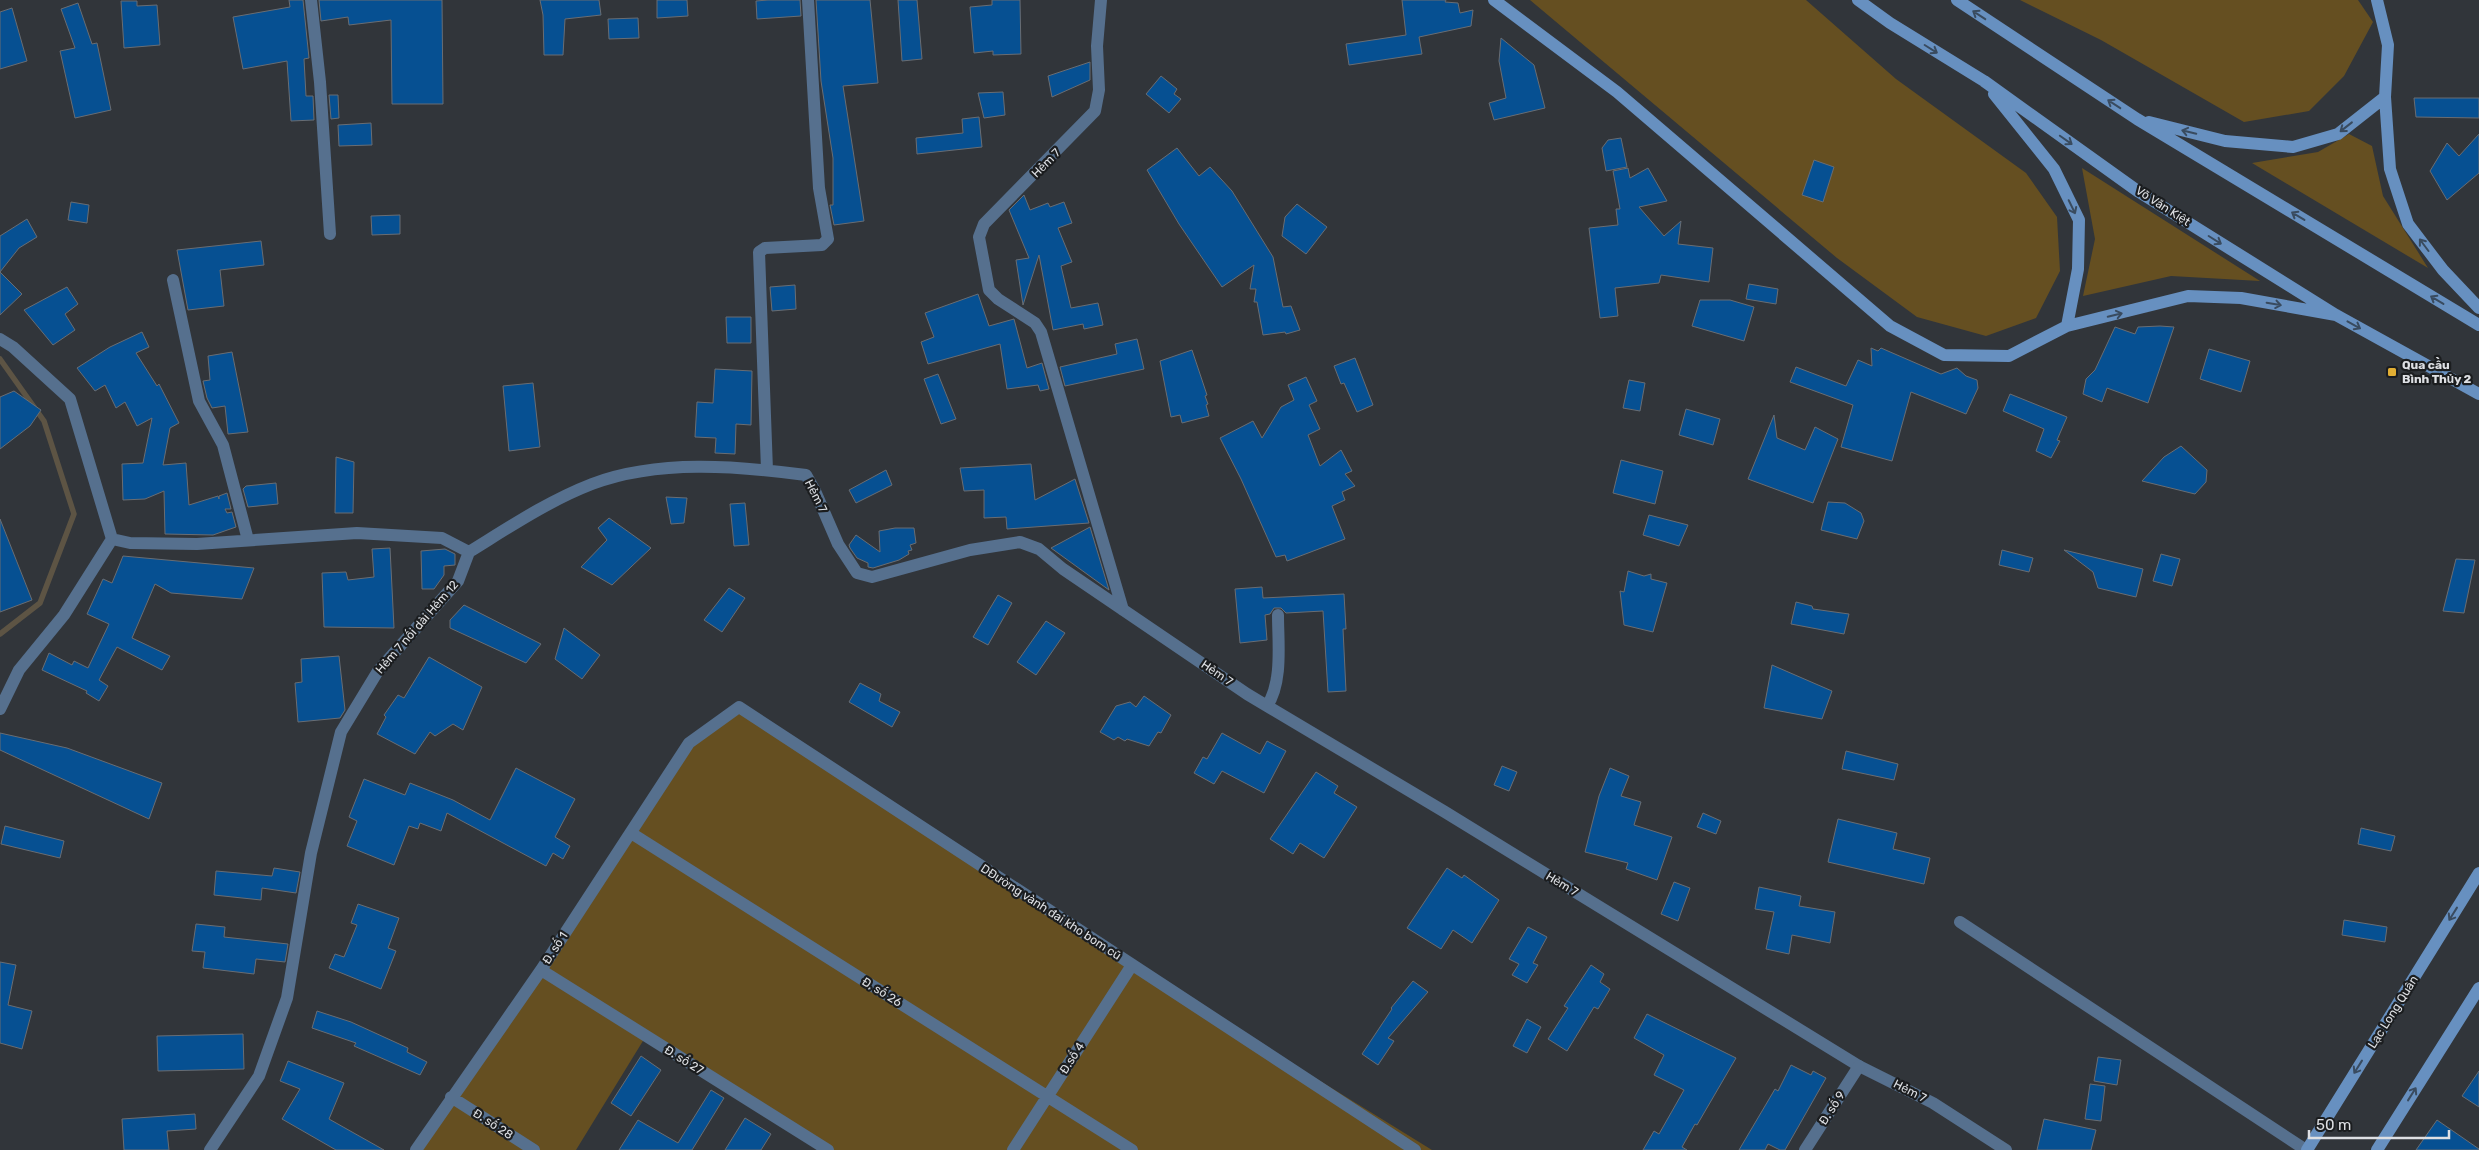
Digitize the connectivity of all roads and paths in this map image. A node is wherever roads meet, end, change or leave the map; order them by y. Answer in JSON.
{"nodes":[{"id":1,"x":311,"y":0,"type":"edge"},
{"id":2,"x":808,"y":0,"type":"edge"},
{"id":3,"x":1101,"y":0,"type":"edge"},
{"id":4,"x":1494,"y":0,"type":"edge"},
{"id":5,"x":1858,"y":0,"type":"edge"},
{"id":6,"x":1957,"y":0,"type":"edge"},
{"id":7,"x":2378,"y":0,"type":"edge"},
{"id":8,"x":1984,"y":81,"type":"junction"},
{"id":9,"x":2385,"y":97,"type":"junction"},
{"id":10,"x":2137,"y":119,"type":"junction"},
{"id":11,"x":330,"y":234,"type":"dead end"},
{"id":12,"x":173,"y":280,"type":"dead end"},
{"id":13,"x":2479,"y":308,"type":"edge"},
{"id":14,"x":2336,"y":315,"type":"junction"},
{"id":15,"x":2479,"y":325,"type":"edge"},
{"id":16,"x":2067,"y":326,"type":"junction"},
{"id":17,"x":0,"y":339,"type":"edge"},
{"id":18,"x":2479,"y":394,"type":"edge"},
{"id":19,"x":767,"y":470,"type":"junction"},
{"id":20,"x":112,"y":539,"type":"junction"},
{"id":21,"x":248,"y":540,"type":"junction"},
{"id":22,"x":469,"y":552,"type":"junction"},
{"id":23,"x":1124,"y":610,"type":"junction"},
{"id":24,"x":1278,"y":615,"type":"dead end"},
{"id":25,"x":1266,"y":706,"type":"junction"},
{"id":26,"x":0,"y":708,"type":"edge"},
{"id":27,"x":689,"y":743,"type":"joint"},
{"id":28,"x":894,"y":809,"type":"junction"},
{"id":29,"x":631,"y":833,"type":"junction"},
{"id":30,"x":2479,"y":873,"type":"edge"},
{"id":31,"x":1960,"y":922,"type":"dead end"},
{"id":32,"x":1132,"y":965,"type":"junction"},
{"id":33,"x":541,"y":970,"type":"junction"},
{"id":34,"x":2479,"y":988,"type":"edge"},
{"id":35,"x":1859,"y":1066,"type":"junction"},
{"id":36,"x":1047,"y":1096,"type":"junction"},
{"id":37,"x":451,"y":1097,"type":"junction"},
{"id":38,"x":210,"y":1150,"type":"edge"},
{"id":39,"x":416,"y":1150,"type":"edge"},
{"id":40,"x":534,"y":1150,"type":"edge"},
{"id":41,"x":828,"y":1150,"type":"edge"},
{"id":42,"x":1013,"y":1150,"type":"edge"},
{"id":43,"x":1132,"y":1150,"type":"edge"},
{"id":44,"x":1415,"y":1150,"type":"edge"},
{"id":45,"x":1804,"y":1150,"type":"edge"},
{"id":46,"x":2006,"y":1150,"type":"edge"},
{"id":47,"x":2306,"y":1150,"type":"edge"},
{"id":48,"x":2377,"y":1150,"type":"edge"}],
"edges":[{"from":1,"to":11,"type":"street"},
{"from":2,"to":19,"type":"street"},
{"from":3,"to":23,"type":"street","name":"Hẻm 7"},
{"from":4,"to":16,"type":"main road"},
{"from":5,"to":8,"type":"main road","name":"Võ Văn Kiệt","one_way":true},
{"from":10,"to":6,"type":"main road","one_way":true},
{"from":7,"to":9,"type":"main road"},
{"from":8,"to":14,"type":"main road","name":"Võ Văn Kiệt","one_way":true},
{"from":8,"to":16,"type":"main road","one_way":true},
{"from":9,"to":10,"type":"main road","one_way":true},
{"from":13,"to":9,"type":"main road","one_way":true},
{"from":15,"to":10,"type":"main road","one_way":true},
{"from":12,"to":21,"type":"street"},
{"from":16,"to":14,"type":"main road","one_way":true},
{"from":14,"to":18,"type":"main road","name":"Võ Văn Kiệt","one_way":true},
{"from":17,"to":20,"type":"street"},
{"from":19,"to":22,"type":"street","name":"Hẻm 7"},
{"from":19,"to":23,"type":"street","name":"Hẻm 7"},
{"from":20,"to":21,"type":"street"},
{"from":20,"to":26,"type":"street"},
{"from":21,"to":22,"type":"street"},
{"from":22,"to":38,"type":"street","name":"Hẻm 7 nối dài Hẻm 12"},
{"from":23,"to":25,"type":"street","name":"Hẻm 7"},
{"from":24,"to":25,"type":"street"},
{"from":25,"to":35,"type":"street","name":"Hẻm 7"},
{"from":27,"to":28,"type":"street","name":"DĐường vành đai kho bom cũ"},
{"from":27,"to":29,"type":"street","name":"Đ. số 1"},
{"from":28,"to":32,"type":"street","name":"DĐường vành đai kho bom cũ"},
{"from":28,"to":44,"type":"street"},
{"from":29,"to":33,"type":"street","name":"Đ. số 1"},
{"from":29,"to":36,"type":"street","name":"Đ, số 26"},
{"from":30,"to":47,"type":"main road","name":"Lạc Long Quân","one_way":true},
{"from":31,"to":47,"type":"street"},
{"from":32,"to":36,"type":"street","name":"Đ.số 4"},
{"from":32,"to":44,"type":"street","name":"DĐường vành đai kho bom cũ"},
{"from":33,"to":37,"type":"street","name":"Đ. số 1"},
{"from":33,"to":41,"type":"street","name":"Đ. số 27"},
{"from":48,"to":34,"type":"main road","one_way":true},
{"from":35,"to":45,"type":"street","name":"Đ. số 9"},
{"from":35,"to":46,"type":"street","name":"Hẻm 7"},
{"from":36,"to":42,"type":"street","name":"Đ.số 4"},
{"from":36,"to":43,"type":"street","name":"Đ, số 26"},
{"from":37,"to":39,"type":"street","name":"Đ. số 1"},
{"from":37,"to":40,"type":"street","name":"Đ. số 28"}]}
